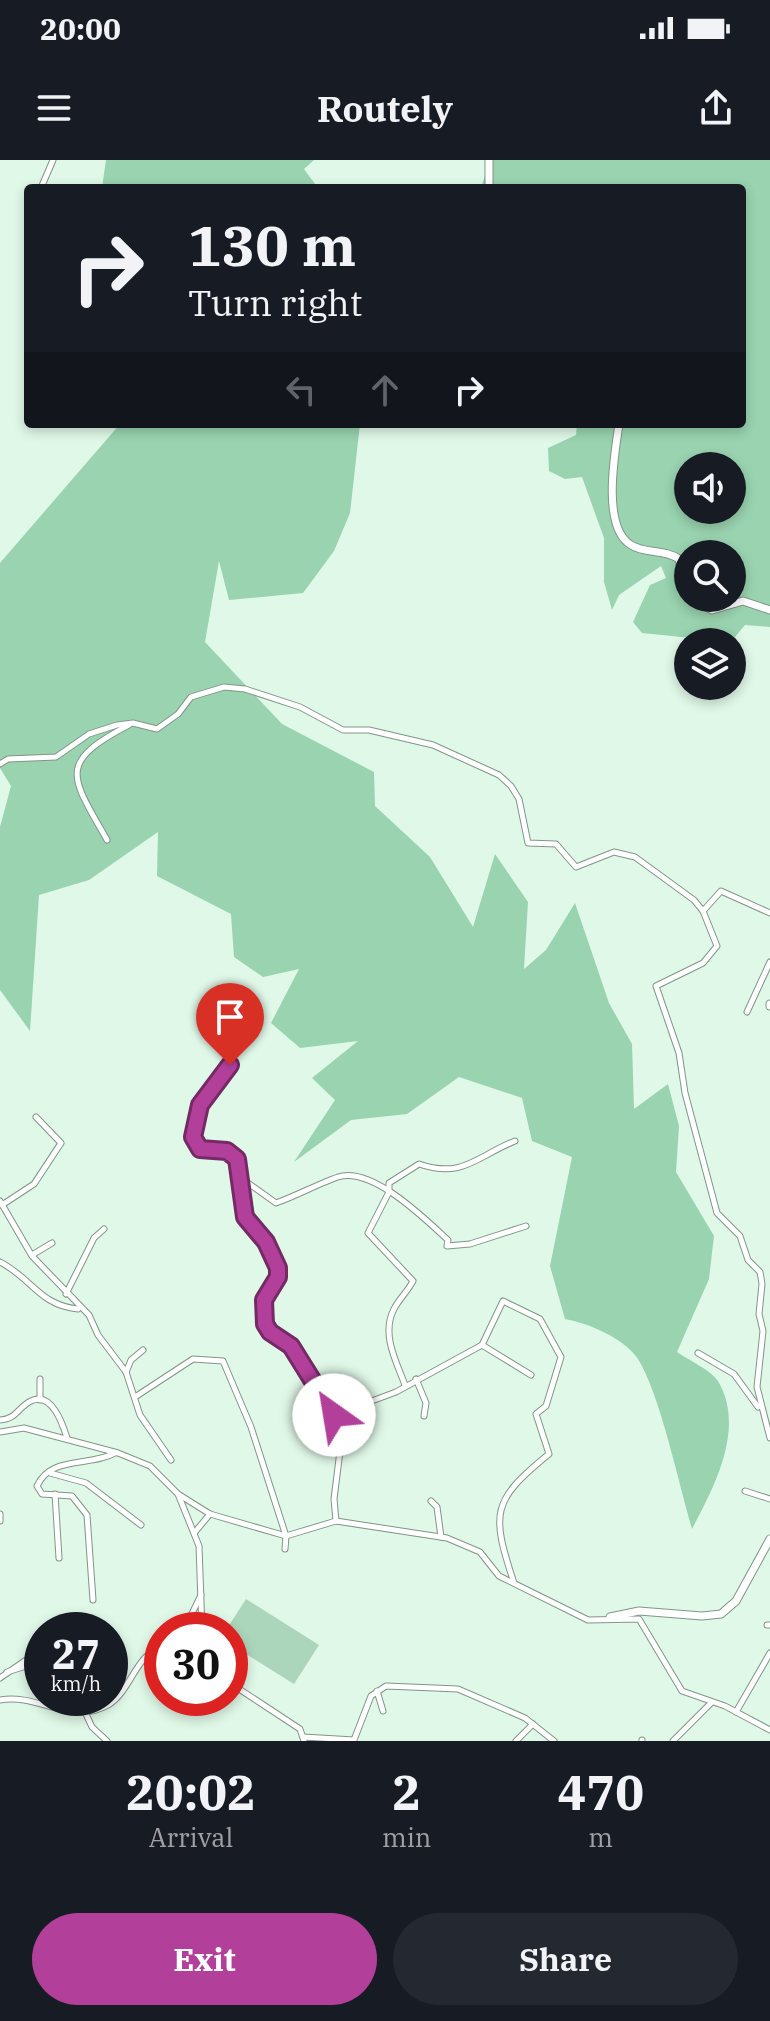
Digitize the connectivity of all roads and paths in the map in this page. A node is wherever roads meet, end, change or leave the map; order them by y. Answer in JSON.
{"nodes":[{"id":1,"x":53,"y":160,"type":"edge"},
{"id":2,"x":489,"y":160,"type":"edge"},
{"id":3,"x":43,"y":184,"type":"edge"},
{"id":4,"x":489,"y":184,"type":"edge"},
{"id":5,"x":619,"y":428,"type":"edge"},
{"id":6,"x":674,"y":558,"type":"edge"},
{"id":7,"x":746,"y":602,"type":"edge"},
{"id":8,"x":770,"y":610,"type":"edge"},
{"id":9,"x":133,"y":723,"type":"junction"},
{"id":10,"x":0,"y":764,"type":"edge"},
{"id":11,"x":107,"y":840,"type":"dead end"},
{"id":12,"x":703,"y":911,"type":"junction"},
{"id":13,"x":770,"y":913,"type":"edge"},
{"id":14,"x":770,"y":962,"type":"edge"},
{"id":15,"x":253,"y":1004,"type":"dead end"},
{"id":16,"x":747,"y":1012,"type":"dead end"},
{"id":17,"x":36,"y":1117,"type":"dead end"},
{"id":18,"x":515,"y":1141,"type":"dead end"},
{"id":19,"x":240,"y":1177,"type":"junction"},
{"id":20,"x":389,"y":1192,"type":"junction"},
{"id":21,"x":1,"y":1203,"type":"edge"},
{"id":22,"x":526,"y":1226,"type":"dead end"},
{"id":23,"x":104,"y":1229,"type":"dead end"},
{"id":24,"x":52,"y":1243,"type":"dead end"},
{"id":25,"x":32,"y":1256,"type":"junction"},
{"id":26,"x":0,"y":1262,"type":"edge"},
{"id":27,"x":66,"y":1294,"type":"junction"},
{"id":28,"x":79,"y":1309,"type":"junction"},
{"id":29,"x":482,"y":1345,"type":"junction"},
{"id":30,"x":143,"y":1350,"type":"dead end"},
{"id":31,"x":698,"y":1353,"type":"dead end"},
{"id":32,"x":126,"y":1372,"type":"junction"},
{"id":33,"x":531,"y":1375,"type":"dead end"},
{"id":34,"x":40,"y":1379,"type":"dead end"},
{"id":35,"x":416,"y":1379,"type":"junction"},
{"id":36,"x":405,"y":1385,"type":"junction"},
{"id":37,"x":135,"y":1397,"type":"junction"},
{"id":38,"x":40,"y":1400,"type":"junction"},
{"id":39,"x":762,"y":1412,"type":"junction"},
{"id":40,"x":334,"y":1415,"type":"junction"},
{"id":41,"x":424,"y":1416,"type":"dead end"},
{"id":42,"x":0,"y":1420,"type":"edge"},
{"id":43,"x":0,"y":1432,"type":"edge"},
{"id":44,"x":67,"y":1438,"type":"junction"},
{"id":45,"x":770,"y":1438,"type":"edge"},
{"id":46,"x":116,"y":1453,"type":"junction"},
{"id":47,"x":171,"y":1460,"type":"dead end"},
{"id":48,"x":49,"y":1473,"type":"junction"},
{"id":49,"x":745,"y":1491,"type":"dead end"},
{"id":50,"x":55,"y":1494,"type":"junction"},
{"id":51,"x":178,"y":1494,"type":"junction"},
{"id":52,"x":770,"y":1499,"type":"edge"},
{"id":53,"x":431,"y":1501,"type":"dead end"},
{"id":54,"x":0,"y":1514,"type":"edge"},
{"id":55,"x":210,"y":1514,"type":"junction"},
{"id":56,"x":0,"y":1521,"type":"edge"},
{"id":57,"x":336,"y":1521,"type":"junction"},
{"id":58,"x":141,"y":1525,"type":"dead end"},
{"id":59,"x":195,"y":1532,"type":"junction"},
{"id":60,"x":286,"y":1536,"type":"junction"},
{"id":61,"x":441,"y":1537,"type":"junction"},
{"id":62,"x":770,"y":1539,"type":"edge"},
{"id":63,"x":285,"y":1549,"type":"dead end"},
{"id":64,"x":59,"y":1558,"type":"dead end"},
{"id":65,"x":515,"y":1584,"type":"junction"},
{"id":66,"x":202,"y":1594,"type":"junction"},
{"id":67,"x":93,"y":1600,"type":"dead end"},
{"id":68,"x":193,"y":1612,"type":"edge"},
{"id":69,"x":202,"y":1612,"type":"edge"},
{"id":70,"x":610,"y":1617,"type":"junction"},
{"id":71,"x":770,"y":1653,"type":"edge"},
{"id":72,"x":144,"y":1660,"type":"edge"},
{"id":73,"x":24,"y":1661,"type":"edge"},
{"id":74,"x":24,"y":1667,"type":"edge"},
{"id":75,"x":6,"y":1673,"type":"junction"},
{"id":76,"x":0,"y":1678,"type":"edge"},
{"id":77,"x":128,"y":1681,"type":"edge"},
{"id":78,"x":377,"y":1690,"type":"junction"},
{"id":79,"x":248,"y":1695,"type":"edge"},
{"id":80,"x":24,"y":1697,"type":"edge"},
{"id":81,"x":0,"y":1700,"type":"edge"},
{"id":82,"x":711,"y":1703,"type":"junction"},
{"id":83,"x":383,"y":1711,"type":"dead end"},
{"id":84,"x":736,"y":1712,"type":"junction"},
{"id":85,"x":87,"y":1716,"type":"edge"},
{"id":86,"x":533,"y":1724,"type":"junction"},
{"id":87,"x":770,"y":1730,"type":"edge"},
{"id":88,"x":303,"y":1739,"type":"edge"},
{"id":89,"x":107,"y":1741,"type":"edge"},
{"id":90,"x":516,"y":1741,"type":"edge"},
{"id":91,"x":554,"y":1741,"type":"edge"},
{"id":92,"x":673,"y":1741,"type":"edge"}],
"edges":[{"from":1,"to":3,"type":"street"},
{"from":2,"to":4,"type":"street"},
{"from":5,"to":6,"type":"street"},
{"from":7,"to":8,"type":"street"},
{"from":9,"to":10,"type":"street"},
{"from":9,"to":11,"type":"street"},
{"from":9,"to":12,"type":"street"},
{"from":12,"to":13,"type":"street"},
{"from":12,"to":39,"type":"street"},
{"from":14,"to":16,"type":"street"},
{"from":15,"to":19,"type":"street"},
{"from":17,"to":21,"type":"street"},
{"from":18,"to":20,"type":"street"},
{"from":19,"to":20,"type":"street"},
{"from":19,"to":40,"type":"street"},
{"from":20,"to":22,"type":"street"},
{"from":20,"to":36,"type":"street"},
{"from":21,"to":25,"type":"street"},
{"from":23,"to":27,"type":"street"},
{"from":24,"to":25,"type":"street"},
{"from":25,"to":27,"type":"street"},
{"from":26,"to":28,"type":"street"},
{"from":27,"to":28,"type":"street"},
{"from":28,"to":32,"type":"street"},
{"from":29,"to":33,"type":"street"},
{"from":29,"to":35,"type":"street"},
{"from":29,"to":65,"type":"street"},
{"from":30,"to":32,"type":"street"},
{"from":31,"to":39,"type":"street"},
{"from":32,"to":37,"type":"street"},
{"from":34,"to":38,"type":"street"},
{"from":35,"to":36,"type":"street"},
{"from":35,"to":41,"type":"street"},
{"from":36,"to":40,"type":"street"},
{"from":37,"to":47,"type":"street"},
{"from":37,"to":60,"type":"street"},
{"from":38,"to":42,"type":"street"},
{"from":38,"to":44,"type":"street"},
{"from":39,"to":45,"type":"street"},
{"from":40,"to":57,"type":"street"},
{"from":43,"to":44,"type":"street"},
{"from":44,"to":46,"type":"street"},
{"from":46,"to":48,"type":"street"},
{"from":46,"to":51,"type":"street"},
{"from":48,"to":50,"type":"street"},
{"from":48,"to":58,"type":"street"},
{"from":49,"to":52,"type":"street"},
{"from":50,"to":64,"type":"street"},
{"from":50,"to":67,"type":"street"},
{"from":51,"to":55,"type":"street"},
{"from":51,"to":59,"type":"street"},
{"from":53,"to":61,"type":"street"},
{"from":54,"to":56,"type":"street"},
{"from":55,"to":59,"type":"street"},
{"from":55,"to":60,"type":"street"},
{"from":57,"to":60,"type":"street"},
{"from":57,"to":61,"type":"street"},
{"from":59,"to":66,"type":"street"},
{"from":60,"to":63,"type":"street"},
{"from":61,"to":65,"type":"street"},
{"from":62,"to":70,"type":"street"},
{"from":65,"to":70,"type":"street"},
{"from":66,"to":68,"type":"street"},
{"from":66,"to":69,"type":"street"},
{"from":70,"to":82,"type":"street"},
{"from":71,"to":84,"type":"street"},
{"from":72,"to":77,"type":"street"},
{"from":73,"to":75,"type":"street"},
{"from":74,"to":75,"type":"street"},
{"from":75,"to":76,"type":"street"},
{"from":78,"to":83,"type":"street"},
{"from":78,"to":86,"type":"street"},
{"from":78,"to":88,"type":"street"},
{"from":79,"to":88,"type":"street"},
{"from":80,"to":81,"type":"street"},
{"from":82,"to":84,"type":"street"},
{"from":82,"to":92,"type":"street"},
{"from":84,"to":87,"type":"street"},
{"from":85,"to":89,"type":"street"},
{"from":86,"to":90,"type":"street"},
{"from":86,"to":91,"type":"street"}]}
